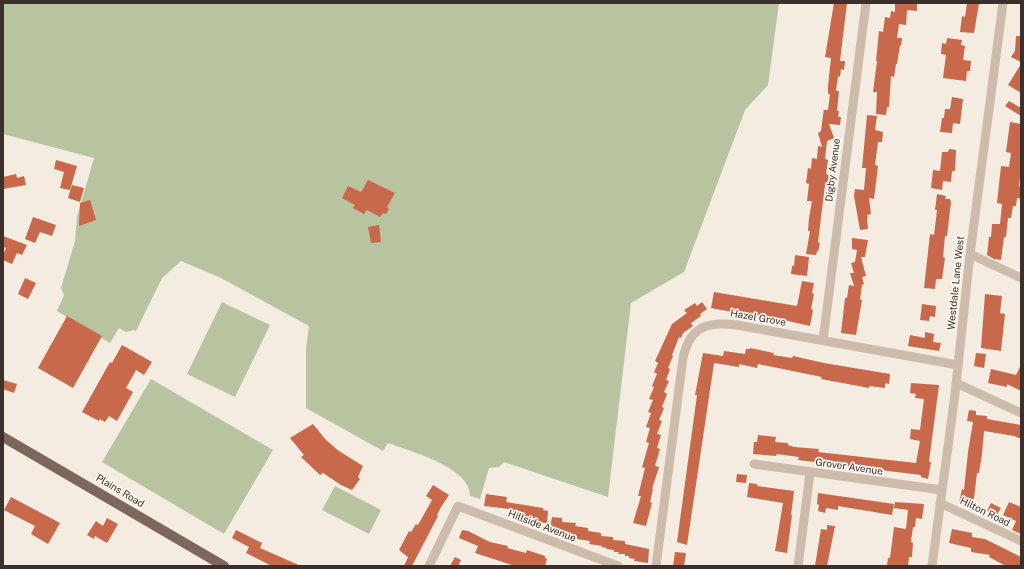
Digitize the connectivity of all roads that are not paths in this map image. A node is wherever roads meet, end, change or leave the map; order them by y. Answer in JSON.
{"nodes":[{"id":1,"x":866,"y":3,"type":"edge"},
{"id":2,"x":1003,"y":3,"type":"edge"},
{"id":3,"x":970,"y":254,"type":"junction"},
{"id":4,"x":1021,"y":278,"type":"edge"},
{"id":5,"x":823,"y":340,"type":"junction"},
{"id":6,"x":958,"y":365,"type":"junction"},
{"id":7,"x":956,"y":383,"type":"junction"},
{"id":8,"x":1021,"y":413,"type":"edge"},
{"id":9,"x":3,"y":437,"type":"edge"},
{"id":10,"x":754,"y":464,"type":"dead end"},
{"id":11,"x":810,"y":473,"type":"junction"},
{"id":12,"x":942,"y":490,"type":"junction"},
{"id":13,"x":940,"y":503,"type":"junction"},
{"id":14,"x":1021,"y":541,"type":"edge"},
{"id":15,"x":224,"y":566,"type":"edge"},
{"id":16,"x":429,"y":566,"type":"edge"},
{"id":17,"x":618,"y":566,"type":"edge"},
{"id":18,"x":656,"y":566,"type":"edge"},
{"id":19,"x":798,"y":566,"type":"edge"},
{"id":20,"x":932,"y":566,"type":"edge"}],
"edges":[{"from":1,"to":5,"type":"street","name":"Digby Avenue"},
{"from":2,"to":3,"type":"street","name":"Westdale Lane West"},
{"from":3,"to":4,"type":"street"},
{"from":3,"to":6,"type":"street","name":"Westdale Lane West"},
{"from":5,"to":6,"type":"street","name":"Hazel Grove"},
{"from":5,"to":18,"type":"street","name":"Hazel Grove"},
{"from":6,"to":7,"type":"street","name":"Westdale Lane West"},
{"from":7,"to":8,"type":"street"},
{"from":7,"to":12,"type":"street","name":"Westdale Lane West"},
{"from":9,"to":15,"type":"main road","name":"Plains Road"},
{"from":10,"to":11,"type":"street","name":"Grover Avenue"},
{"from":11,"to":12,"type":"street","name":"Grover Avenue"},
{"from":11,"to":19,"type":"street"},
{"from":12,"to":13,"type":"street","name":"Westdale Lane West"},
{"from":13,"to":14,"type":"street","name":"Hilton Road"},
{"from":13,"to":20,"type":"street","name":"Westdale Lane West"},
{"from":16,"to":17,"type":"street","name":"Hillside Avenue"}]}
